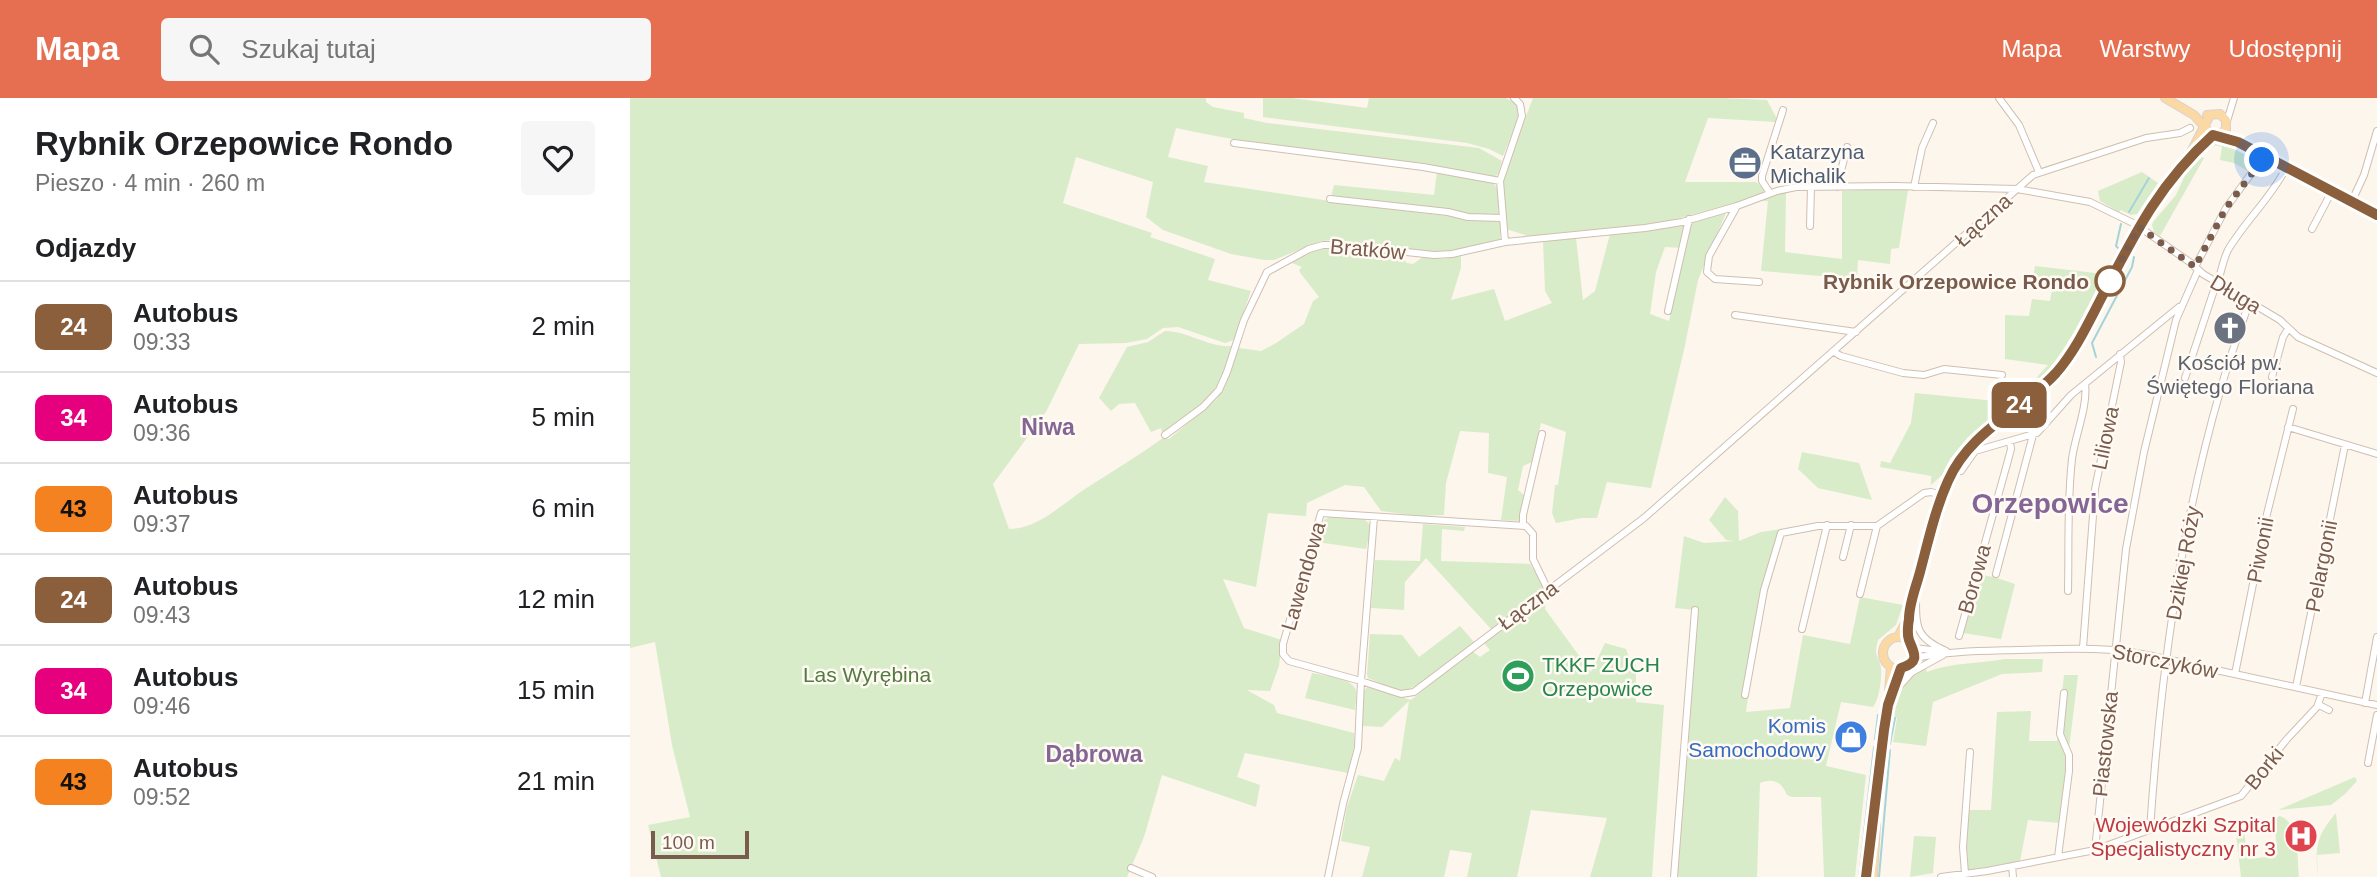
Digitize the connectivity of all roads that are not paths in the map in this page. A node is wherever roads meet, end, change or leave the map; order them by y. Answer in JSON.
{"nodes":[{"id":1,"x":1514,"y":98,"type":"edge"},
{"id":2,"x":1999,"y":98,"type":"edge"},
{"id":3,"x":2165,"y":98,"type":"edge"},
{"id":4,"x":2233,"y":100,"type":"edge"},
{"id":5,"x":1783,"y":110,"type":"dead end"},
{"id":6,"x":2213,"y":115,"type":"junction"},
{"id":7,"x":2194,"y":116,"type":"junction"},
{"id":8,"x":1933,"y":123,"type":"dead end"},
{"id":9,"x":2227,"y":123,"type":"junction"},
{"id":10,"x":2206,"y":126,"type":"junction"},
{"id":11,"x":2190,"y":128,"type":"dead end"},
{"id":12,"x":2377,"y":131,"type":"edge"},
{"id":13,"x":2215,"y":135,"type":"junction"},
{"id":14,"x":2238,"y":142,"type":"junction"},
{"id":15,"x":1234,"y":143,"type":"dead end"},
{"id":16,"x":1847,"y":147,"type":"dead end"},
{"id":17,"x":2189,"y":156,"type":"junction"},
{"id":18,"x":2264,"y":156,"type":"junction"},
{"id":19,"x":2286,"y":167,"type":"junction"},
{"id":20,"x":2039,"y":172,"type":"junction"},
{"id":21,"x":1500,"y":181,"type":"junction"},
{"id":22,"x":1811,"y":187,"type":"junction"},
{"id":23,"x":1837,"y":187,"type":"junction"},
{"id":24,"x":1914,"y":187,"type":"junction"},
{"id":25,"x":2017,"y":189,"type":"junction"},
{"id":26,"x":2332,"y":191,"type":"junction"},
{"id":27,"x":1770,"y":193,"type":"junction"},
{"id":28,"x":1330,"y":199,"type":"dead end"},
{"id":29,"x":2352,"y":201,"type":"junction"},
{"id":30,"x":1737,"y":206,"type":"junction"},
{"id":31,"x":2377,"y":215,"type":"edge"},
{"id":32,"x":1502,"y":218,"type":"junction"},
{"id":33,"x":1689,"y":219,"type":"junction"},
{"id":34,"x":1810,"y":226,"type":"dead end"},
{"id":35,"x":2139,"y":227,"type":"junction"},
{"id":36,"x":2312,"y":229,"type":"dead end"},
{"id":37,"x":1505,"y":242,"type":"junction"},
{"id":38,"x":2196,"y":269,"type":"junction"},
{"id":39,"x":1759,"y":282,"type":"dead end"},
{"id":40,"x":2217,"y":282,"type":"junction"},
{"id":41,"x":2249,"y":302,"type":"junction"},
{"id":42,"x":2179,"y":307,"type":"junction"},
{"id":43,"x":1668,"y":311,"type":"dead end"},
{"id":44,"x":1735,"y":315,"type":"dead end"},
{"id":45,"x":2288,"y":329,"type":"junction"},
{"id":46,"x":1856,"y":332,"type":"junction"},
{"id":47,"x":1834,"y":352,"type":"junction"},
{"id":48,"x":2120,"y":354,"type":"junction"},
{"id":49,"x":2377,"y":373,"type":"edge"},
{"id":50,"x":2002,"y":375,"type":"dead end"},
{"id":51,"x":2272,"y":377,"type":"dead end"},
{"id":52,"x":2185,"y":378,"type":"dead end"},
{"id":53,"x":2085,"y":384,"type":"junction"},
{"id":54,"x":2293,"y":409,"type":"dead end"},
{"id":55,"x":2288,"y":427,"type":"junction"},
{"id":56,"x":1542,"y":434,"type":"dead end"},
{"id":57,"x":1165,"y":435,"type":"dead end"},
{"id":58,"x":2033,"y":435,"type":"junction"},
{"id":59,"x":2010,"y":442,"type":"junction"},
{"id":60,"x":2345,"y":445,"type":"junction"},
{"id":61,"x":2377,"y":454,"type":"edge"},
{"id":62,"x":1961,"y":471,"type":"dead end"},
{"id":63,"x":1942,"y":495,"type":"junction"},
{"id":64,"x":1374,"y":517,"type":"junction"},
{"id":65,"x":1851,"y":525,"type":"junction"},
{"id":66,"x":1523,"y":526,"type":"junction"},
{"id":67,"x":1827,"y":526,"type":"junction"},
{"id":68,"x":1877,"y":526,"type":"junction"},
{"id":69,"x":1843,"y":557,"type":"dead end"},
{"id":70,"x":1996,"y":574,"type":"dead end"},
{"id":71,"x":1916,"y":588,"type":"junction"},
{"id":72,"x":1548,"y":590,"type":"junction"},
{"id":73,"x":2068,"y":590,"type":"dead end"},
{"id":74,"x":1860,"y":594,"type":"dead end"},
{"id":75,"x":1695,"y":610,"type":"dead end"},
{"id":76,"x":1909,"y":616,"type":"junction"},
{"id":77,"x":1802,"y":629,"type":"dead end"},
{"id":78,"x":1959,"y":636,"type":"dead end"},
{"id":79,"x":2377,"y":636,"type":"edge"},
{"id":80,"x":1898,"y":637,"type":"junction"},
{"id":81,"x":1908,"y":640,"type":"junction"},
{"id":82,"x":1914,"y":648,"type":"junction"},
{"id":83,"x":2083,"y":648,"type":"junction"},
{"id":84,"x":2114,"y":650,"type":"junction"},
{"id":85,"x":1949,"y":652,"type":"junction"},
{"id":86,"x":1914,"y":658,"type":"junction"},
{"id":87,"x":2167,"y":659,"type":"junction"},
{"id":88,"x":1891,"y":667,"type":"junction"},
{"id":89,"x":1901,"y":668,"type":"junction"},
{"id":90,"x":2235,"y":674,"type":"junction"},
{"id":91,"x":1362,"y":681,"type":"junction"},
{"id":92,"x":2296,"y":687,"type":"junction"},
{"id":93,"x":2064,"y":693,"type":"dead end"},
{"id":94,"x":2322,"y":693,"type":"junction"},
{"id":95,"x":1893,"y":694,"type":"junction"},
{"id":96,"x":1745,"y":695,"type":"dead end"},
{"id":97,"x":2365,"y":703,"type":"junction"},
{"id":98,"x":1888,"y":705,"type":"junction"},
{"id":99,"x":2319,"y":705,"type":"junction"},
{"id":100,"x":2377,"y":705,"type":"edge"},
{"id":101,"x":2329,"y":710,"type":"dead end"},
{"id":102,"x":2377,"y":715,"type":"edge"},
{"id":103,"x":1970,"y":752,"type":"dead end"},
{"id":104,"x":2368,"y":763,"type":"dead end"},
{"id":105,"x":1875,"y":807,"type":"junction"},
{"id":106,"x":2150,"y":831,"type":"junction"},
{"id":107,"x":2095,"y":850,"type":"junction"},
{"id":108,"x":2058,"y":857,"type":"junction"},
{"id":109,"x":2012,"y":866,"type":"junction"},
{"id":110,"x":1131,"y":868,"type":"dead end"},
{"id":111,"x":1965,"y":874,"type":"junction"},
{"id":112,"x":1152,"y":877,"type":"edge"},
{"id":113,"x":1328,"y":877,"type":"edge"},
{"id":114,"x":1674,"y":877,"type":"edge"},
{"id":115,"x":1866,"y":877,"type":"edge"},
{"id":116,"x":1873,"y":877,"type":"edge"},
{"id":117,"x":1941,"y":877,"type":"edge"},
{"id":118,"x":2012,"y":877,"type":"edge"}],
"edges":[{"from":1,"to":21,"type":"street"},
{"from":2,"to":20,"type":"street"},
{"from":3,"to":7,"type":"main road"},
{"from":4,"to":6,"type":"street"},
{"from":4,"to":9,"type":"street"},
{"from":5,"to":27,"type":"street"},
{"from":6,"to":7,"type":"main road"},
{"from":6,"to":9,"type":"main road"},
{"from":6,"to":10,"type":"main road"},
{"from":7,"to":10,"type":"main road"},
{"from":8,"to":24,"type":"street"},
{"from":9,"to":13,"type":"main road"},
{"from":9,"to":14,"type":"main road"},
{"from":10,"to":13,"type":"main road"},
{"from":10,"to":17,"type":"main road"},
{"from":11,"to":20,"type":"street","name":"Łączna"},
{"from":12,"to":29,"type":"street"},
{"from":13,"to":14,"type":"main road"},
{"from":13,"to":17,"type":"main road"},
{"from":14,"to":18,"type":"main road"},
{"from":15,"to":21,"type":"street"},
{"from":16,"to":23,"type":"street"},
{"from":17,"to":35,"type":"main road"},
{"from":18,"to":19,"type":"main road"},
{"from":18,"to":38,"type":"street","name":"Piastowska"},
{"from":19,"to":26,"type":"main road"},
{"from":19,"to":40,"type":"street"},
{"from":20,"to":25,"type":"street","name":"Łączna"},
{"from":21,"to":32,"type":"street"},
{"from":22,"to":23,"type":"street","name":"Bratków"},
{"from":22,"to":27,"type":"street","name":"Bratków"},
{"from":22,"to":34,"type":"street"},
{"from":23,"to":24,"type":"street","name":"Bratków"},
{"from":24,"to":25,"type":"street","name":"Bratków"},
{"from":25,"to":35,"type":"street","name":"Długa"},
{"from":25,"to":46,"type":"street","name":"Łączna"},
{"from":26,"to":29,"type":"main road"},
{"from":26,"to":36,"type":"street"},
{"from":27,"to":30,"type":"street","name":"Bratków"},
{"from":28,"to":32,"type":"street"},
{"from":29,"to":31,"type":"main road"},
{"from":30,"to":33,"type":"street","name":"Bratków"},
{"from":30,"to":39,"type":"street"},
{"from":32,"to":37,"type":"street"},
{"from":33,"to":37,"type":"street","name":"Bratków"},
{"from":33,"to":43,"type":"street"},
{"from":35,"to":38,"type":"street","name":"Długa"},
{"from":35,"to":63,"type":"main road"},
{"from":37,"to":57,"type":"street","name":"Bratków"},
{"from":38,"to":40,"type":"street","name":"Długa"},
{"from":38,"to":42,"type":"street","name":"Piastowska"},
{"from":40,"to":41,"type":"street","name":"Długa"},
{"from":40,"to":52,"type":"street"},
{"from":41,"to":45,"type":"street","name":"Długa"},
{"from":41,"to":87,"type":"street","name":"Dzikiej Róży"},
{"from":42,"to":48,"type":"street","name":"Borowa"},
{"from":42,"to":84,"type":"street","name":"Piastowska"},
{"from":44,"to":46,"type":"street"},
{"from":45,"to":49,"type":"street","name":"Długa"},
{"from":45,"to":51,"type":"street"},
{"from":46,"to":47,"type":"street","name":"Łączna"},
{"from":47,"to":50,"type":"street"},
{"from":47,"to":72,"type":"street","name":"Łączna"},
{"from":48,"to":53,"type":"street","name":"Borowa"},
{"from":48,"to":83,"type":"street","name":"Liliowa"},
{"from":53,"to":58,"type":"street","name":"Borowa"},
{"from":53,"to":73,"type":"street"},
{"from":54,"to":55,"type":"street","name":"Piwonii"},
{"from":55,"to":60,"type":"street"},
{"from":55,"to":90,"type":"street","name":"Piwonii"},
{"from":56,"to":66,"type":"street"},
{"from":58,"to":59,"type":"street","name":"Borowa"},
{"from":58,"to":70,"type":"street","name":"Borowa"},
{"from":59,"to":62,"type":"street","name":"Borowa"},
{"from":59,"to":78,"type":"street","name":"Borowa"},
{"from":60,"to":61,"type":"street"},
{"from":60,"to":92,"type":"street","name":"Pelargonii"},
{"from":63,"to":68,"type":"street"},
{"from":63,"to":71,"type":"main road"},
{"from":64,"to":66,"type":"street","name":"Lawendowa"},
{"from":64,"to":91,"type":"street"},
{"from":64,"to":91,"type":"street","name":"Lawendowa"},
{"from":65,"to":67,"type":"street"},
{"from":65,"to":68,"type":"street"},
{"from":65,"to":69,"type":"street"},
{"from":66,"to":72,"type":"street"},
{"from":67,"to":77,"type":"street"},
{"from":67,"to":96,"type":"street"},
{"from":68,"to":74,"type":"street"},
{"from":71,"to":76,"type":"main road"},
{"from":71,"to":85,"type":"street"},
{"from":72,"to":91,"type":"street","name":"Łączna"},
{"from":75,"to":114,"type":"street"},
{"from":76,"to":80,"type":"main road"},
{"from":76,"to":81,"type":"main road"},
{"from":79,"to":97,"type":"street"},
{"from":80,"to":81,"type":"main road"},
{"from":80,"to":88,"type":"main road"},
{"from":81,"to":82,"type":"main road"},
{"from":82,"to":85,"type":"street","name":"Storczyków"},
{"from":82,"to":86,"type":"main road"},
{"from":83,"to":84,"type":"street","name":"Storczyków"},
{"from":83,"to":85,"type":"street","name":"Storczyków"},
{"from":84,"to":87,"type":"street","name":"Storczyków"},
{"from":84,"to":107,"type":"street","name":"Piastowska"},
{"from":85,"to":86,"type":"street","name":"Storczyków"},
{"from":85,"to":95,"type":"street"},
{"from":86,"to":89,"type":"main road"},
{"from":87,"to":90,"type":"street","name":"Storczyków"},
{"from":87,"to":106,"type":"street","name":"Dzikiej Róży"},
{"from":88,"to":89,"type":"main road"},
{"from":88,"to":98,"type":"main road"},
{"from":89,"to":95,"type":"main road"},
{"from":90,"to":92,"type":"street","name":"Storczyków"},
{"from":91,"to":113,"type":"street"},
{"from":92,"to":94,"type":"street","name":"Storczyków"},
{"from":93,"to":108,"type":"street"},
{"from":94,"to":97,"type":"street","name":"Storczyków"},
{"from":94,"to":99,"type":"street","name":"Borki"},
{"from":95,"to":98,"type":"main road"},
{"from":97,"to":100,"type":"street","name":"Storczyków"},
{"from":98,"to":105,"type":"main road"},
{"from":99,"to":101,"type":"street"},
{"from":99,"to":106,"type":"street","name":"Borki"},
{"from":102,"to":104,"type":"street"},
{"from":103,"to":111,"type":"street"},
{"from":105,"to":115,"type":"main road"},
{"from":105,"to":116,"type":"main road"},
{"from":106,"to":107,"type":"street","name":"Borki"},
{"from":107,"to":108,"type":"street","name":"Borki"},
{"from":108,"to":109,"type":"street","name":"Borki"},
{"from":109,"to":111,"type":"street","name":"Borki"},
{"from":109,"to":118,"type":"street"},
{"from":110,"to":112,"type":"street"},
{"from":111,"to":117,"type":"street","name":"Borki"}]}
